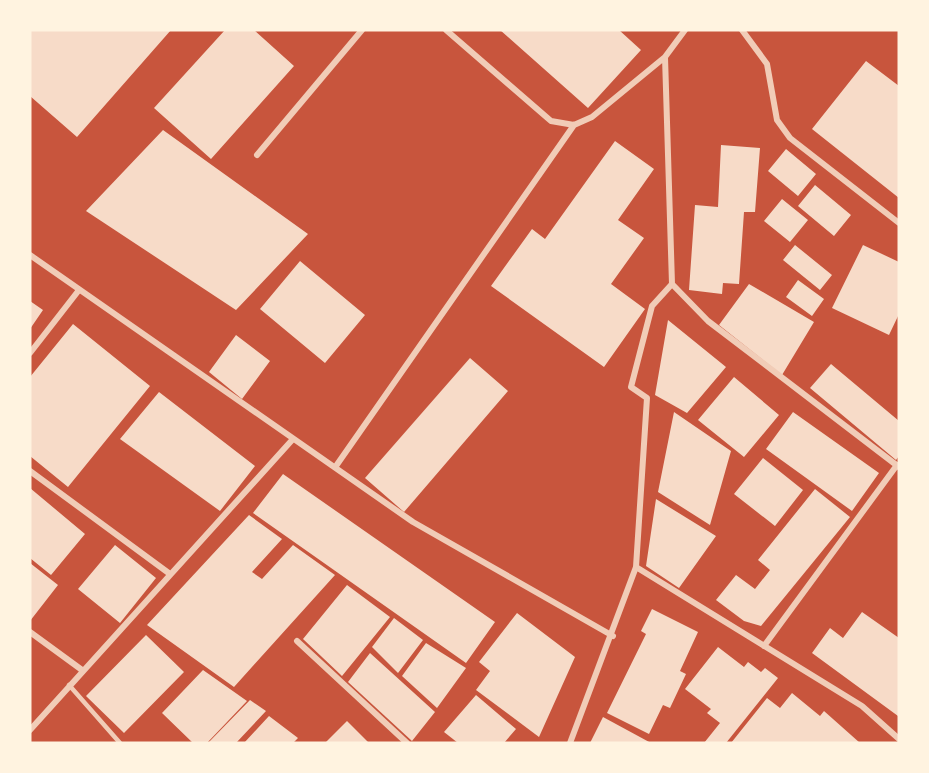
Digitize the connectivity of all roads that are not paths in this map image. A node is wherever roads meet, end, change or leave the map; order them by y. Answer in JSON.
{"nodes":[{"id":1,"x":362,"y":30,"type":"edge"},
{"id":2,"x":446,"y":30,"type":"edge"},
{"id":3,"x":685,"y":30,"type":"edge"},
{"id":4,"x":742,"y":30,"type":"edge"},
{"id":5,"x":665,"y":57,"type":"junction"},
{"id":6,"x":574,"y":125,"type":"junction"},
{"id":7,"x":257,"y":155,"type":"dead end"},
{"id":8,"x":899,"y":223,"type":"edge"},
{"id":9,"x":30,"y":255,"type":"edge"},
{"id":10,"x":672,"y":284,"type":"junction"},
{"id":11,"x":80,"y":290,"type":"junction"},
{"id":12,"x":30,"y":353,"type":"edge"},
{"id":13,"x":293,"y":439,"type":"junction"},
{"id":14,"x":336,"y":466,"type":"junction"},
{"id":15,"x":898,"y":466,"type":"edge"},
{"id":16,"x":30,"y":471,"type":"edge"},
{"id":17,"x":636,"y":567,"type":"junction"},
{"id":18,"x":170,"y":574,"type":"junction"},
{"id":19,"x":30,"y":632,"type":"edge"},
{"id":20,"x":613,"y":636,"type":"junction"},
{"id":21,"x":297,"y":641,"type":"dead end"},
{"id":22,"x":764,"y":646,"type":"junction"},
{"id":23,"x":82,"y":670,"type":"junction"},
{"id":24,"x":69,"y":685,"type":"junction"},
{"id":25,"x":30,"y":730,"type":"edge"},
{"id":26,"x":899,"y":739,"type":"edge"},
{"id":27,"x":120,"y":743,"type":"edge"},
{"id":28,"x":407,"y":743,"type":"edge"},
{"id":29,"x":570,"y":743,"type":"edge"}],
"edges":[{"from":1,"to":7,"type":"street"},
{"from":2,"to":6,"type":"street"},
{"from":3,"to":5,"type":"street"},
{"from":4,"to":8,"type":"street"},
{"from":5,"to":6,"type":"street"},
{"from":5,"to":10,"type":"street"},
{"from":6,"to":14,"type":"street"},
{"from":9,"to":11,"type":"street"},
{"from":10,"to":15,"type":"street"},
{"from":10,"to":17,"type":"street"},
{"from":11,"to":12,"type":"street"},
{"from":11,"to":13,"type":"street"},
{"from":13,"to":14,"type":"street"},
{"from":13,"to":18,"type":"street"},
{"from":14,"to":20,"type":"street"},
{"from":15,"to":22,"type":"street"},
{"from":16,"to":18,"type":"street"},
{"from":17,"to":20,"type":"street"},
{"from":17,"to":22,"type":"street"},
{"from":18,"to":23,"type":"street"},
{"from":19,"to":23,"type":"street"},
{"from":20,"to":29,"type":"street"},
{"from":21,"to":28,"type":"street"},
{"from":22,"to":26,"type":"street"},
{"from":23,"to":24,"type":"street"},
{"from":24,"to":25,"type":"street"},
{"from":24,"to":27,"type":"lane"}]}
